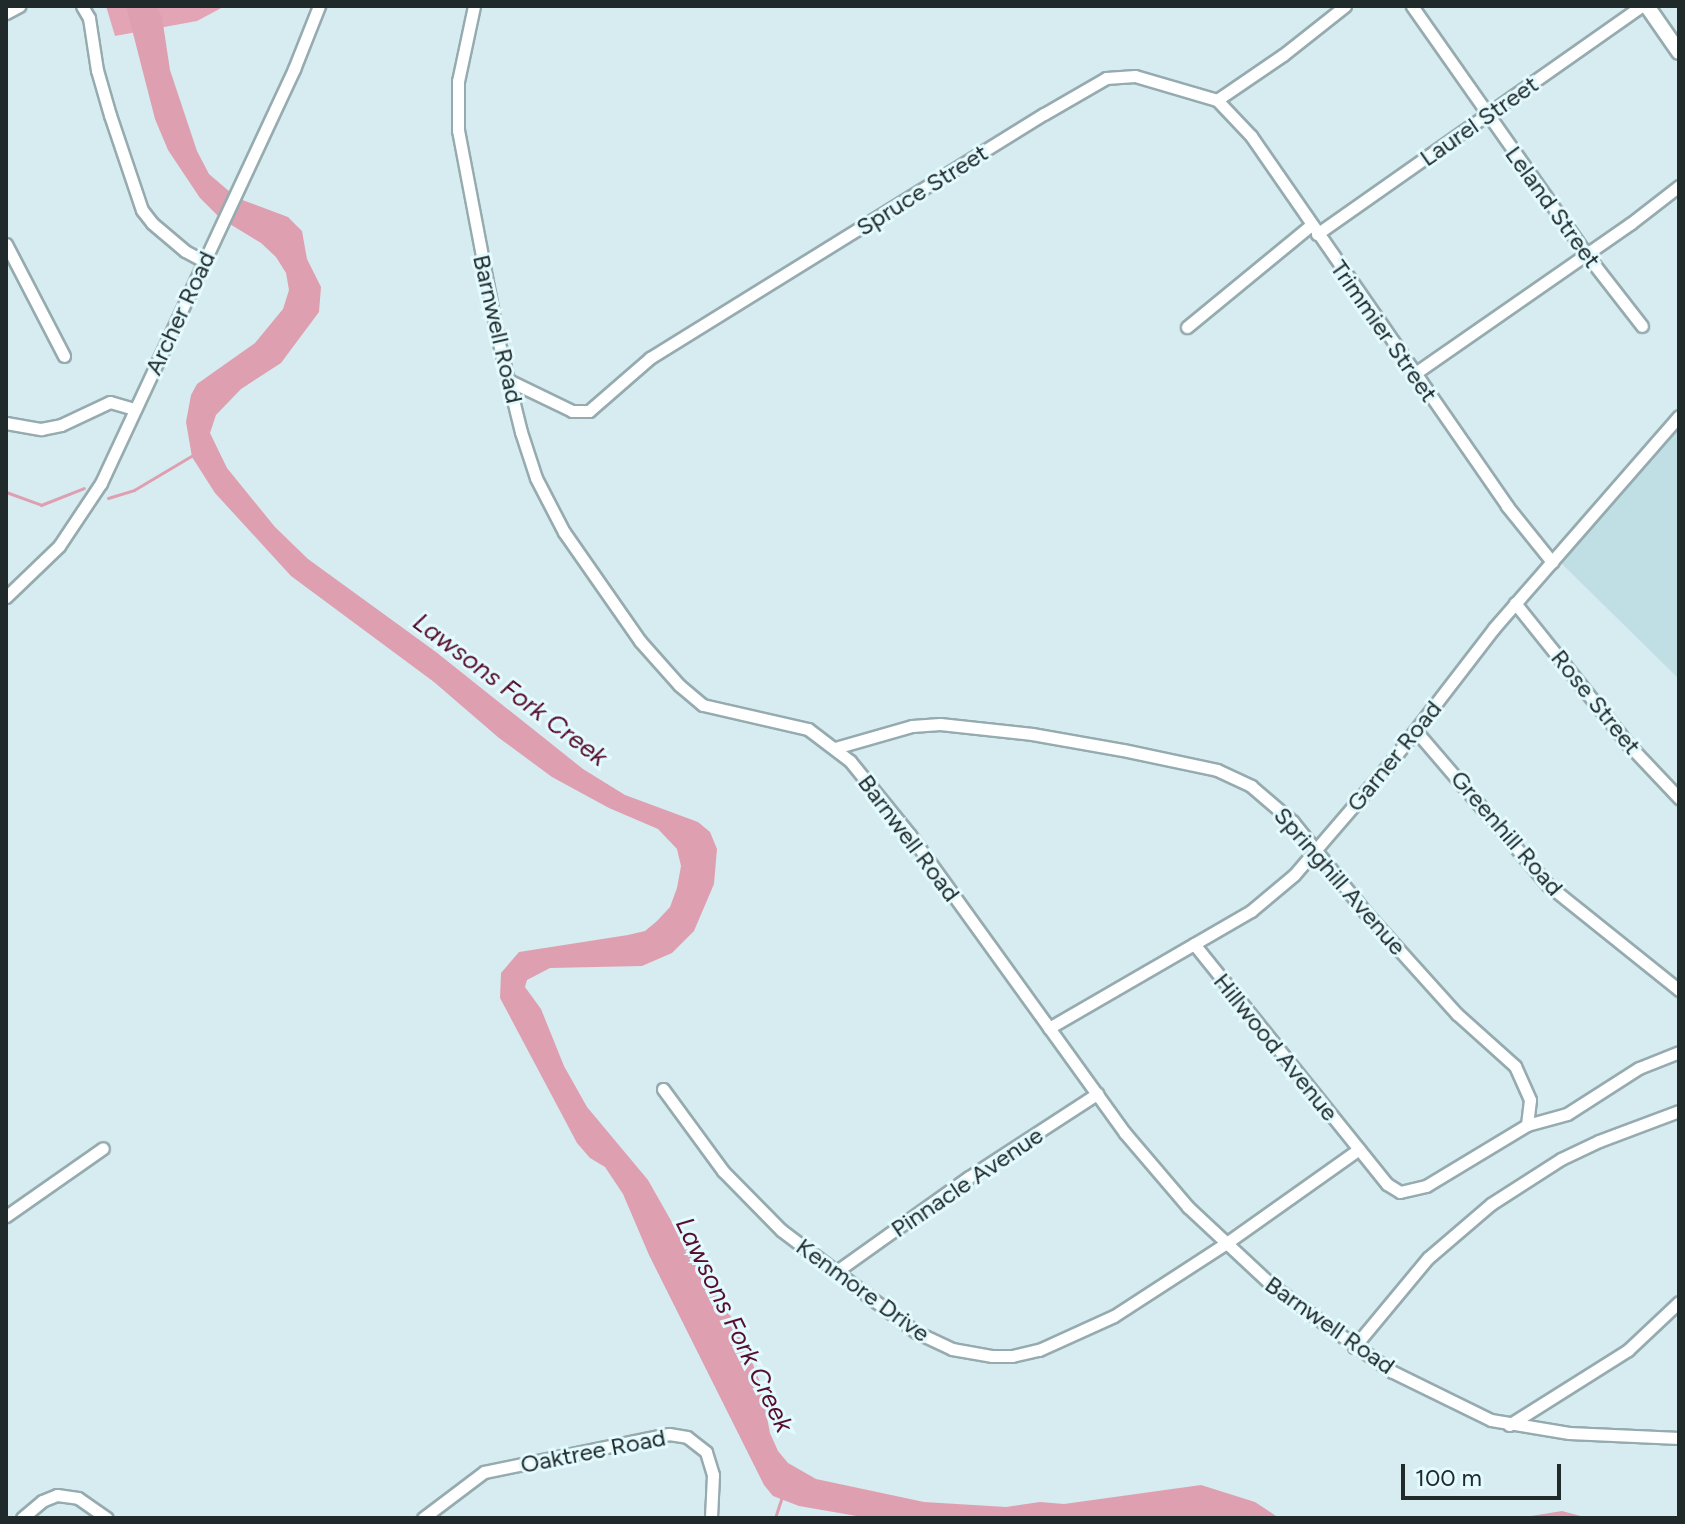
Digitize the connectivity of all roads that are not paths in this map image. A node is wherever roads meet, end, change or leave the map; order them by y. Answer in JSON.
{"nodes":[{"id":1,"x":19,"y":6,"type":"edge"},
{"id":2,"x":82,"y":6,"type":"edge"},
{"id":3,"x":319,"y":6,"type":"edge"},
{"id":4,"x":474,"y":6,"type":"edge"},
{"id":5,"x":1345,"y":6,"type":"edge"},
{"id":6,"x":1412,"y":6,"type":"edge"},
{"id":7,"x":1644,"y":6,"type":"edge"},
{"id":8,"x":6,"y":13,"type":"edge"},
{"id":9,"x":1679,"y":52,"type":"edge"},
{"id":10,"x":1217,"y":100,"type":"junction"},
{"id":11,"x":1488,"y":115,"type":"junction"},
{"id":12,"x":1679,"y":186,"type":"edge"},
{"id":13,"x":1314,"y":230,"type":"junction"},
{"id":14,"x":6,"y":244,"type":"edge"},
{"id":15,"x":1586,"y":254,"type":"junction"},
{"id":16,"x":204,"y":261,"type":"junction"},
{"id":17,"x":1642,"y":326,"type":"dead end"},
{"id":18,"x":1187,"y":327,"type":"dead end"},
{"id":19,"x":64,"y":356,"type":"dead end"},
{"id":20,"x":1414,"y":374,"type":"junction"},
{"id":21,"x":508,"y":380,"type":"junction"},
{"id":22,"x":135,"y":409,"type":"junction"},
{"id":23,"x":1679,"y":416,"type":"edge"},
{"id":24,"x":6,"y":423,"type":"edge"},
{"id":25,"x":1552,"y":562,"type":"junction"},
{"id":26,"x":6,"y":597,"type":"edge"},
{"id":27,"x":1515,"y":603,"type":"junction"},
{"id":28,"x":1416,"y":731,"type":"junction"},
{"id":29,"x":835,"y":748,"type":"junction"},
{"id":30,"x":1679,"y":798,"type":"edge"},
{"id":31,"x":1316,"y":851,"type":"junction"},
{"id":32,"x":1194,"y":944,"type":"junction"},
{"id":33,"x":1679,"y":990,"type":"edge"},
{"id":34,"x":1049,"y":1028,"type":"junction"},
{"id":35,"x":1679,"y":1052,"type":"edge"},
{"id":36,"x":663,"y":1089,"type":"dead end"},
{"id":37,"x":1097,"y":1094,"type":"junction"},
{"id":38,"x":1679,"y":1111,"type":"edge"},
{"id":39,"x":1527,"y":1125,"type":"junction"},
{"id":40,"x":103,"y":1148,"type":"dead end"},
{"id":41,"x":1359,"y":1149,"type":"junction"},
{"id":42,"x":6,"y":1216,"type":"edge"},
{"id":43,"x":1225,"y":1244,"type":"junction"},
{"id":44,"x":837,"y":1271,"type":"junction"},
{"id":45,"x":1679,"y":1302,"type":"edge"},
{"id":46,"x":1354,"y":1347,"type":"junction"},
{"id":47,"x":1509,"y":1425,"type":"junction"},
{"id":48,"x":1679,"y":1438,"type":"edge"},
{"id":49,"x":22,"y":1518,"type":"edge"},
{"id":50,"x":107,"y":1518,"type":"edge"},
{"id":51,"x":423,"y":1518,"type":"edge"},
{"id":52,"x":711,"y":1518,"type":"edge"}],
"edges":[{"from":1,"to":8,"type":"street"},
{"from":2,"to":16,"type":"street"},
{"from":3,"to":16,"type":"street","name":"Archer Road"},
{"from":4,"to":21,"type":"street","name":"Barnwell Road"},
{"from":5,"to":10,"type":"street"},
{"from":6,"to":11,"type":"street","name":"Leland Street"},
{"from":7,"to":9,"type":"street"},
{"from":7,"to":11,"type":"street","name":"Laurel Street"},
{"from":10,"to":13,"type":"street","name":"Trimmier Street"},
{"from":10,"to":21,"type":"street","name":"Spruce Street"},
{"from":11,"to":13,"type":"street","name":"Laurel Street"},
{"from":11,"to":15,"type":"street","name":"Leland Street"},
{"from":12,"to":15,"type":"street"},
{"from":13,"to":18,"type":"street","name":"Laurel Street"},
{"from":13,"to":20,"type":"street","name":"Trimmier Street"},
{"from":14,"to":19,"type":"street"},
{"from":15,"to":17,"type":"street","name":"Leland Street"},
{"from":15,"to":20,"type":"street"},
{"from":16,"to":22,"type":"street","name":"Archer Road"},
{"from":20,"to":25,"type":"street","name":"Trimmier Street"},
{"from":21,"to":29,"type":"street","name":"Barnwell Road"},
{"from":22,"to":24,"type":"street"},
{"from":22,"to":26,"type":"street","name":"Archer Road"},
{"from":23,"to":25,"type":"street","name":"Garner Road"},
{"from":25,"to":27,"type":"street","name":"Garner Road"},
{"from":27,"to":28,"type":"street","name":"Garner Road"},
{"from":27,"to":30,"type":"street","name":"Rose Street"},
{"from":28,"to":31,"type":"street","name":"Garner Road"},
{"from":28,"to":33,"type":"street","name":"Greenhill Road"},
{"from":29,"to":31,"type":"street","name":"Springhill Avenue"},
{"from":29,"to":34,"type":"street","name":"Barnwell Road"},
{"from":31,"to":32,"type":"street","name":"Garner Road"},
{"from":31,"to":39,"type":"street","name":"Springhill Avenue"},
{"from":32,"to":34,"type":"street","name":"Garner Road"},
{"from":32,"to":41,"type":"street","name":"Hillwood Avenue"},
{"from":34,"to":37,"type":"street","name":"Barnwell Road"},
{"from":35,"to":39,"type":"street"},
{"from":36,"to":44,"type":"street","name":"Kenmore Drive"},
{"from":37,"to":43,"type":"street","name":"Barnwell Road"},
{"from":37,"to":44,"type":"street","name":"Pinnacle Avenue"},
{"from":38,"to":46,"type":"street"},
{"from":39,"to":41,"type":"street","name":"Hillwood Avenue"},
{"from":40,"to":42,"type":"street"},
{"from":41,"to":43,"type":"street","name":"Kenmore Drive"},
{"from":43,"to":44,"type":"street","name":"Kenmore Drive"},
{"from":43,"to":46,"type":"street","name":"Barnwell Road"},
{"from":45,"to":47,"type":"street"},
{"from":46,"to":47,"type":"street","name":"Barnwell Road"},
{"from":47,"to":48,"type":"street","name":"Barnwell Road"},
{"from":49,"to":50,"type":"street"},
{"from":51,"to":52,"type":"street","name":"Oaktree Road"}]}
